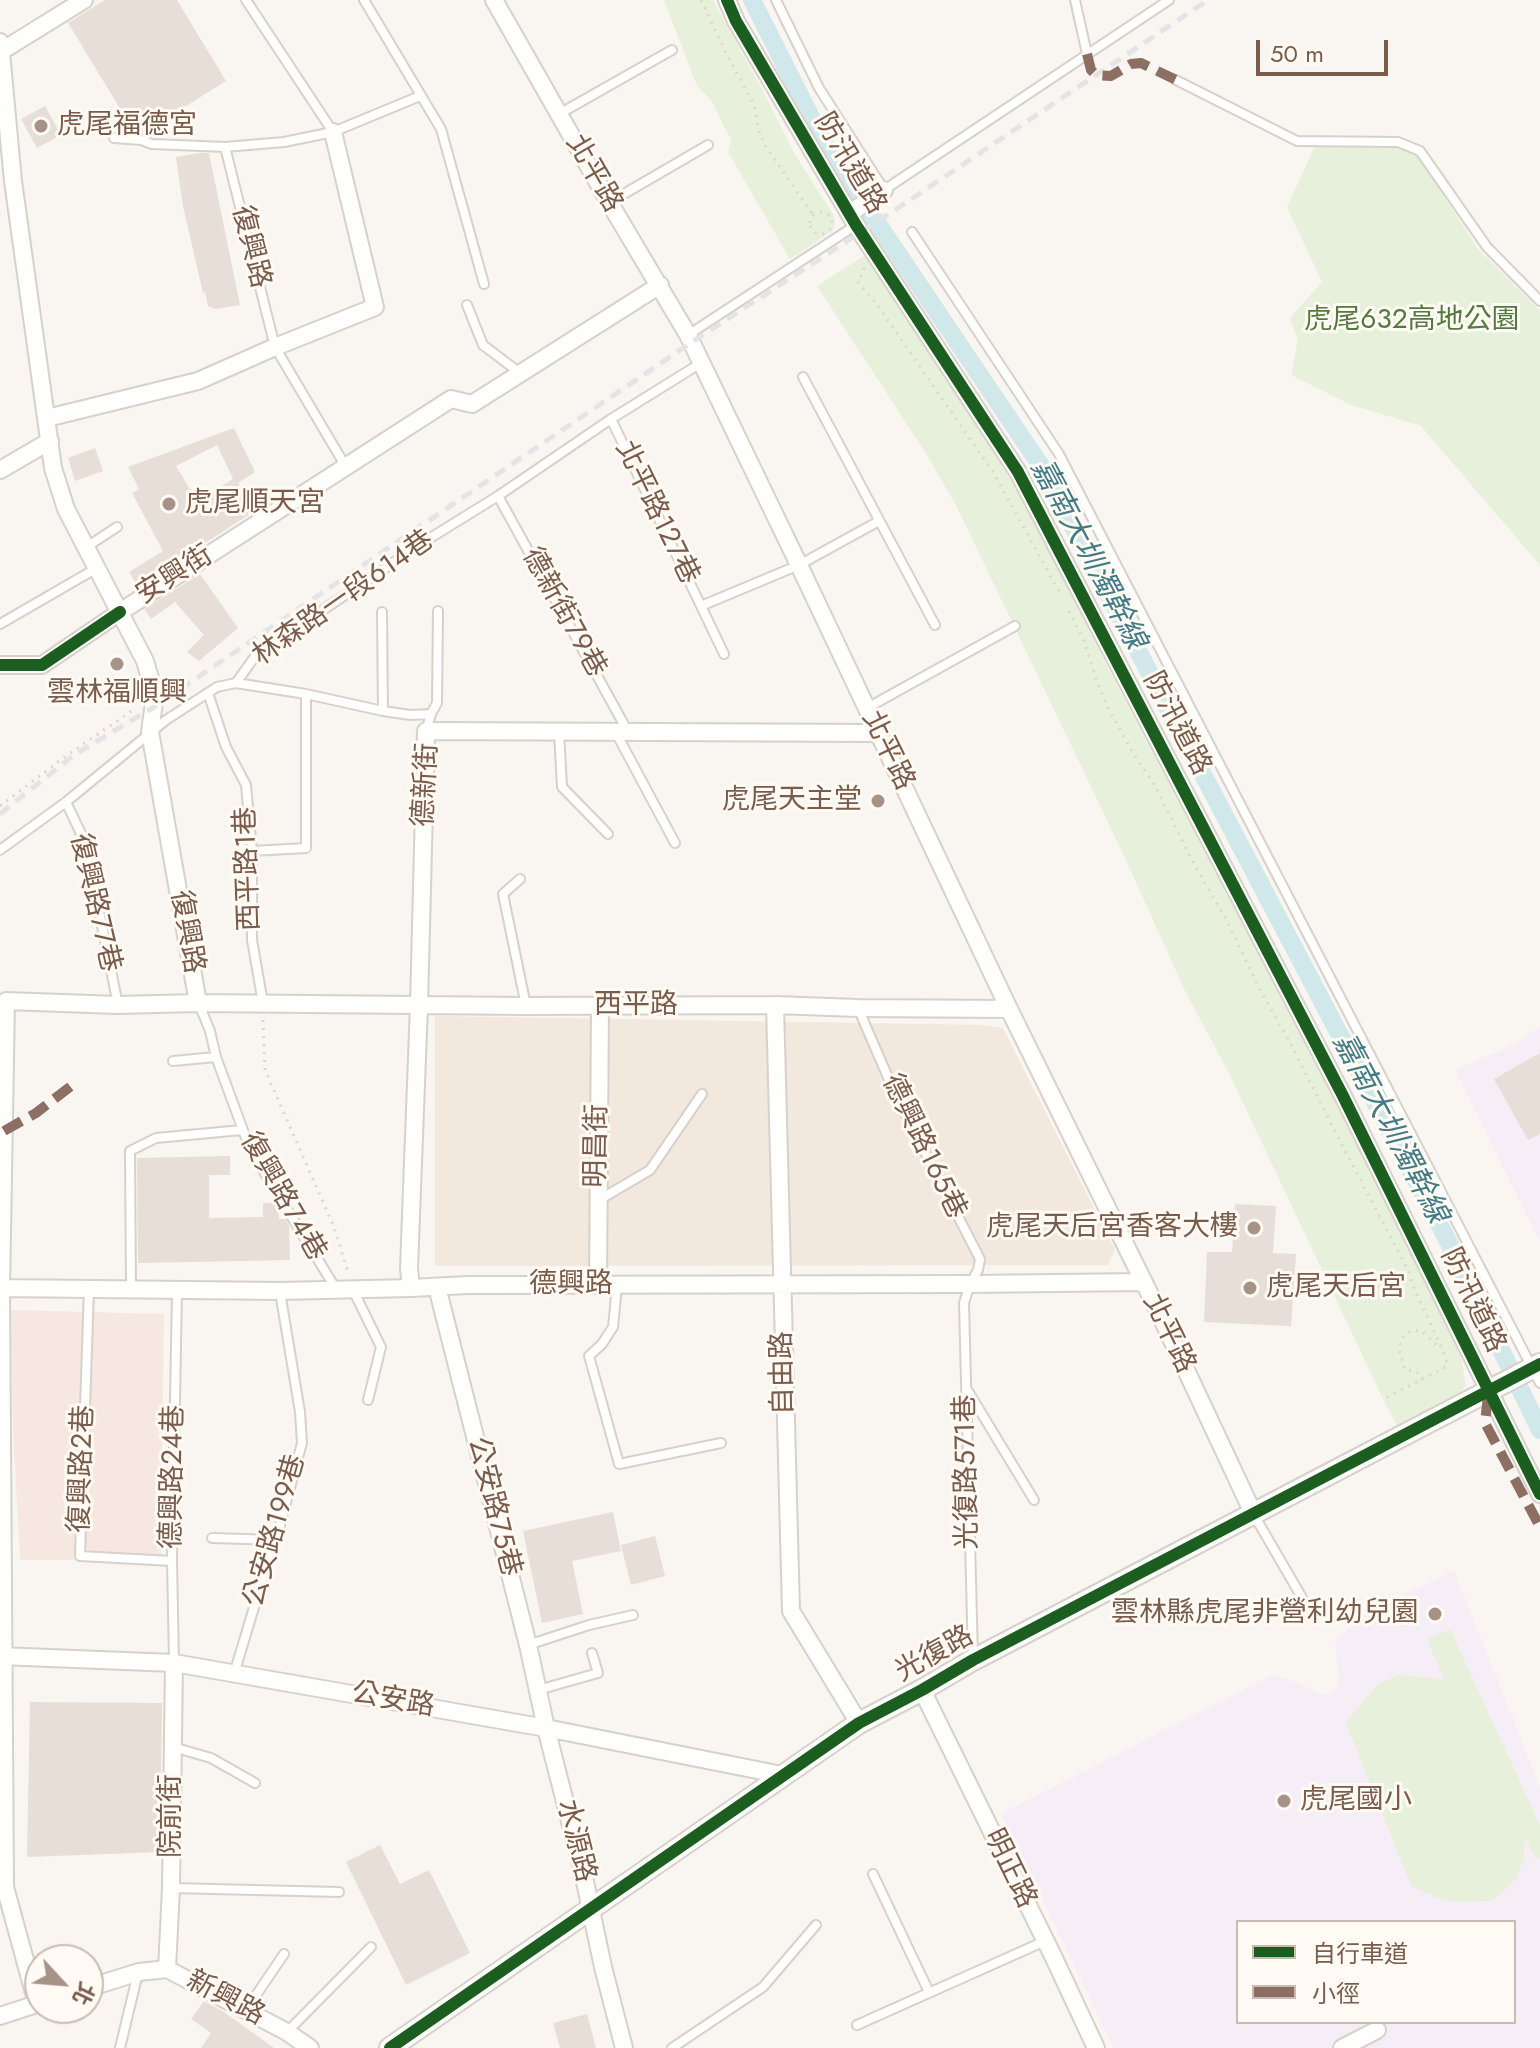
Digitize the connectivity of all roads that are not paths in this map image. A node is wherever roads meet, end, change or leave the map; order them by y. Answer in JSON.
{"nodes":[{"id":1,"x":84,"y":0,"type":"edge"},
{"id":2,"x":246,"y":0,"type":"edge"},
{"id":3,"x":364,"y":0,"type":"edge"},
{"id":4,"x":494,"y":0,"type":"edge"},
{"id":5,"x":727,"y":0,"type":"edge"},
{"id":6,"x":776,"y":0,"type":"edge"},
{"id":7,"x":1075,"y":0,"type":"edge"},
{"id":8,"x":1169,"y":0,"type":"edge"},
{"id":9,"x":0,"y":42,"type":"edge"},
{"id":10,"x":672,"y":50,"type":"dead end"},
{"id":11,"x":0,"y":52,"type":"edge"},
{"id":12,"x":1087,"y":54,"type":"junction"},
{"id":13,"x":1176,"y":80,"type":"dead end"},
{"id":14,"x":420,"y":96,"type":"junction"},
{"id":15,"x":559,"y":114,"type":"junction"},
{"id":16,"x":333,"y":132,"type":"junction"},
{"id":17,"x":114,"y":138,"type":"dead end"},
{"id":18,"x":708,"y":145,"type":"dead end"},
{"id":19,"x":225,"y":147,"type":"junction"},
{"id":20,"x":7,"y":184,"type":"edge"},
{"id":21,"x":884,"y":190,"type":"junction"},
{"id":22,"x":609,"y":202,"type":"junction"},
{"id":23,"x":853,"y":219,"type":"junction"},
{"id":24,"x":912,"y":232,"type":"dead end"},
{"id":25,"x":484,"y":284,"type":"dead end"},
{"id":26,"x":660,"y":285,"type":"junction"},
{"id":27,"x":1540,"y":301,"type":"edge"},
{"id":28,"x":467,"y":305,"type":"dead end"},
{"id":29,"x":688,"y":335,"type":"junction"},
{"id":30,"x":275,"y":347,"type":"junction"},
{"id":31,"x":702,"y":363,"type":"junction"},
{"id":32,"x":521,"y":373,"type":"junction"},
{"id":33,"x":803,"y":377,"type":"dead end"},
{"id":34,"x":47,"y":418,"type":"junction"},
{"id":35,"x":611,"y":419,"type":"junction"},
{"id":36,"x":50,"y":441,"type":"junction"},
{"id":37,"x":346,"y":468,"type":"junction"},
{"id":38,"x":0,"y":470,"type":"edge"},
{"id":39,"x":498,"y":496,"type":"junction"},
{"id":40,"x":879,"y":521,"type":"junction"},
{"id":41,"x":117,"y":527,"type":"dead end"},
{"id":42,"x":85,"y":548,"type":"junction"},
{"id":43,"x":799,"y":565,"type":"junction"},
{"id":44,"x":97,"y":568,"type":"junction"},
{"id":45,"x":701,"y":606,"type":"junction"},
{"id":46,"x":438,"y":611,"type":"dead end"},
{"id":47,"x":120,"y":612,"type":"junction"},
{"id":48,"x":382,"y":612,"type":"dead end"},
{"id":49,"x":0,"y":624,"type":"edge"},
{"id":50,"x":935,"y":625,"type":"dead end"},
{"id":51,"x":1015,"y":626,"type":"dead end"},
{"id":52,"x":724,"y":654,"type":"dead end"},
{"id":53,"x":0,"y":665,"type":"edge"},
{"id":54,"x":236,"y":683,"type":"junction"},
{"id":55,"x":208,"y":693,"type":"junction"},
{"id":56,"x":306,"y":694,"type":"junction"},
{"id":57,"x":867,"y":709,"type":"junction"},
{"id":58,"x":383,"y":711,"type":"junction"},
{"id":59,"x":431,"y":714,"type":"junction"},
{"id":60,"x":426,"y":731,"type":"junction"},
{"id":61,"x":559,"y":731,"type":"junction"},
{"id":62,"x":621,"y":731,"type":"junction"},
{"id":63,"x":150,"y":732,"type":"junction"},
{"id":64,"x":879,"y":733,"type":"junction"},
{"id":65,"x":66,"y":802,"type":"junction"},
{"id":66,"x":608,"y":834,"type":"dead end"},
{"id":67,"x":675,"y":843,"type":"dead end"},
{"id":68,"x":0,"y":850,"type":"edge"},
{"id":69,"x":252,"y":851,"type":"junction"},
{"id":70,"x":520,"y":879,"type":"dead end"},
{"id":71,"x":198,"y":1003,"type":"junction"},
{"id":72,"x":118,"y":1005,"type":"junction"},
{"id":73,"x":263,"y":1005,"type":"junction"},
{"id":74,"x":419,"y":1005,"type":"junction"},
{"id":75,"x":775,"y":1005,"type":"junction"},
{"id":76,"x":526,"y":1006,"type":"junction"},
{"id":77,"x":600,"y":1007,"type":"junction"},
{"id":78,"x":858,"y":1008,"type":"junction"},
{"id":79,"x":1009,"y":1009,"type":"junction"},
{"id":80,"x":216,"y":1057,"type":"junction"},
{"id":81,"x":173,"y":1061,"type":"dead end"},
{"id":82,"x":702,"y":1094,"type":"dead end"},
{"id":83,"x":242,"y":1130,"type":"junction"},
{"id":84,"x":598,"y":1201,"type":"junction"},
{"id":85,"x":1143,"y":1282,"type":"junction"},
{"id":86,"x":970,"y":1284,"type":"junction"},
{"id":87,"x":598,"y":1285,"type":"junction"},
{"id":88,"x":782,"y":1285,"type":"junction"},
{"id":89,"x":617,"y":1286,"type":"junction"},
{"id":90,"x":437,"y":1287,"type":"junction"},
{"id":91,"x":0,"y":1288,"type":"edge"},
{"id":92,"x":411,"y":1288,"type":"junction"},
{"id":93,"x":89,"y":1289,"type":"junction"},
{"id":94,"x":345,"y":1289,"type":"junction"},
{"id":95,"x":131,"y":1290,"type":"junction"},
{"id":96,"x":177,"y":1291,"type":"junction"},
{"id":97,"x":280,"y":1291,"type":"junction"},
{"id":98,"x":1534,"y":1372,"type":"edge"},
{"id":99,"x":967,"y":1389,"type":"junction"},
{"id":100,"x":1493,"y":1390,"type":"junction"},
{"id":101,"x":368,"y":1400,"type":"dead end"},
{"id":102,"x":721,"y":1443,"type":"dead end"},
{"id":103,"x":1,"y":1480,"type":"edge"},
{"id":104,"x":1540,"y":1494,"type":"edge"},
{"id":105,"x":1034,"y":1500,"type":"dead end"},
{"id":106,"x":1254,"y":1515,"type":"junction"},
{"id":107,"x":212,"y":1538,"type":"dead end"},
{"id":108,"x":276,"y":1540,"type":"junction"},
{"id":109,"x":172,"y":1561,"type":"junction"},
{"id":110,"x":1308,"y":1608,"type":"dead end"},
{"id":111,"x":633,"y":1615,"type":"dead end"},
{"id":112,"x":528,"y":1645,"type":"junction"},
{"id":113,"x":592,"y":1653,"type":"dead end"},
{"id":114,"x":1,"y":1656,"type":"edge"},
{"id":115,"x":973,"y":1660,"type":"junction"},
{"id":116,"x":174,"y":1663,"type":"junction"},
{"id":117,"x":234,"y":1674,"type":"junction"},
{"id":118,"x":538,"y":1690,"type":"junction"},
{"id":119,"x":922,"y":1690,"type":"junction"},
{"id":120,"x":859,"y":1723,"type":"junction"},
{"id":121,"x":546,"y":1728,"type":"junction"},
{"id":122,"x":172,"y":1746,"type":"junction"},
{"id":123,"x":782,"y":1775,"type":"junction"},
{"id":124,"x":255,"y":1783,"type":"dead end"},
{"id":125,"x":873,"y":1874,"type":"dead end"},
{"id":126,"x":171,"y":1888,"type":"junction"},
{"id":127,"x":339,"y":1892,"type":"dead end"},
{"id":128,"x":591,"y":1910,"type":"junction"},
{"id":129,"x":816,"y":1925,"type":"dead end"},
{"id":130,"x":1045,"y":1941,"type":"junction"},
{"id":131,"x":371,"y":1947,"type":"dead end"},
{"id":132,"x":24,"y":1954,"type":"edge"},
{"id":133,"x":284,"y":1954,"type":"dead end"},
{"id":134,"x":167,"y":1969,"type":"junction"},
{"id":135,"x":139,"y":1972,"type":"junction"},
{"id":136,"x":104,"y":1983,"type":"edge"},
{"id":137,"x":929,"y":1992,"type":"junction"},
{"id":138,"x":24,"y":2008,"type":"edge"},
{"id":139,"x":246,"y":2010,"type":"junction"},
{"id":140,"x":0,"y":2016,"type":"edge"},
{"id":141,"x":857,"y":2025,"type":"dead end"},
{"id":142,"x":1377,"y":2030,"type":"dead end"},
{"id":143,"x":287,"y":2032,"type":"junction"},
{"id":144,"x":120,"y":2048,"type":"edge"},
{"id":145,"x":310,"y":2048,"type":"edge"},
{"id":146,"x":390,"y":2048,"type":"edge"},
{"id":147,"x":624,"y":2048,"type":"edge"},
{"id":148,"x":672,"y":2048,"type":"edge"},
{"id":149,"x":1096,"y":2048,"type":"edge"},
{"id":150,"x":1342,"y":2048,"type":"edge"}],
"edges":[{"from":1,"to":11,"type":"street"},
{"from":2,"to":16,"type":"lane"},
{"from":3,"to":14,"type":"lane"},
{"from":4,"to":15,"type":"street","name":"北平路"},
{"from":5,"to":23,"type":"street","name":"防汛道路"},
{"from":6,"to":21,"type":"lane"},
{"from":7,"to":12,"type":"lane"},
{"from":8,"to":12,"type":"lane"},
{"from":9,"to":11,"type":"street","name":"復興路"},
{"from":10,"to":15,"type":"lane"},
{"from":11,"to":20,"type":"street","name":"復興路"},
{"from":12,"to":21,"type":"lane"},
{"from":13,"to":27,"type":"lane"},
{"from":14,"to":16,"type":"lane"},
{"from":14,"to":25,"type":"lane"},
{"from":15,"to":22,"type":"street","name":"北平路"},
{"from":16,"to":19,"type":"lane"},
{"from":16,"to":30,"type":"street"},
{"from":17,"to":19,"type":"lane"},
{"from":18,"to":22,"type":"lane"},
{"from":19,"to":30,"type":"lane","name":"復興路"},
{"from":20,"to":34,"type":"street","name":"復興路"},
{"from":21,"to":23,"type":"street"},
{"from":22,"to":26,"type":"street","name":"北平路"},
{"from":23,"to":29,"type":"lane"},
{"from":23,"to":100,"type":"street","name":"防汛道路"},
{"from":24,"to":98,"type":"lane"},
{"from":26,"to":29,"type":"street","name":"北平路"},
{"from":26,"to":32,"type":"street","name":"安興街"},
{"from":28,"to":32,"type":"lane"},
{"from":29,"to":31,"type":"street","name":"北平路"},
{"from":30,"to":34,"type":"street"},
{"from":30,"to":37,"type":"lane"},
{"from":31,"to":35,"type":"lane","name":"林森路一段614巷"},
{"from":31,"to":43,"type":"street","name":"北平路"},
{"from":32,"to":37,"type":"street","name":"安興街"},
{"from":33,"to":40,"type":"lane"},
{"from":34,"to":36,"type":"street","name":"復興路"},
{"from":35,"to":39,"type":"lane","name":"林森路一段614巷"},
{"from":35,"to":45,"type":"lane","name":"北平路127巷"},
{"from":36,"to":38,"type":"street"},
{"from":36,"to":42,"type":"street","name":"復興路"},
{"from":37,"to":47,"type":"street","name":"安興街"},
{"from":39,"to":54,"type":"lane","name":"林森路一段614巷"},
{"from":39,"to":62,"type":"lane","name":"德新街79巷"},
{"from":40,"to":43,"type":"lane","name":"北平路127巷"},
{"from":40,"to":50,"type":"lane"},
{"from":41,"to":42,"type":"lane"},
{"from":42,"to":44,"type":"street","name":"復興路"},
{"from":43,"to":45,"type":"lane","name":"北平路127巷"},
{"from":43,"to":57,"type":"street","name":"北平路"},
{"from":44,"to":47,"type":"street","name":"復興路"},
{"from":44,"to":49,"type":"lane"},
{"from":45,"to":52,"type":"lane","name":"北平路127巷"},
{"from":46,"to":59,"type":"lane"},
{"from":47,"to":53,"type":"street","name":"安興街"},
{"from":47,"to":63,"type":"street","name":"復興路"},
{"from":48,"to":58,"type":"lane"},
{"from":51,"to":57,"type":"lane"},
{"from":54,"to":55,"type":"lane","name":"林森路一段614巷"},
{"from":54,"to":56,"type":"lane"},
{"from":55,"to":63,"type":"lane","name":"林森路一段614巷"},
{"from":55,"to":69,"type":"lane","name":"西平路1巷"},
{"from":56,"to":58,"type":"lane"},
{"from":56,"to":69,"type":"lane"},
{"from":57,"to":64,"type":"street","name":"北平路"},
{"from":58,"to":59,"type":"lane"},
{"from":59,"to":60,"type":"lane"},
{"from":60,"to":61,"type":"street","name":"德新街"},
{"from":60,"to":74,"type":"street","name":"德新街"},
{"from":61,"to":62,"type":"street","name":"德新街"},
{"from":61,"to":66,"type":"lane"},
{"from":62,"to":64,"type":"street","name":"德新街"},
{"from":62,"to":67,"type":"lane","name":"德新街79巷"},
{"from":63,"to":65,"type":"lane","name":"林森路一段614巷"},
{"from":63,"to":71,"type":"street","name":"復興路"},
{"from":64,"to":79,"type":"street","name":"北平路"},
{"from":65,"to":68,"type":"lane","name":"林森路一段614巷"},
{"from":65,"to":72,"type":"lane","name":"復興路77巷"},
{"from":69,"to":73,"type":"lane","name":"西平路1巷"},
{"from":70,"to":76,"type":"lane"},
{"from":71,"to":72,"type":"street","name":"復興路"},
{"from":71,"to":73,"type":"street","name":"西平路"},
{"from":71,"to":80,"type":"lane","name":"復興路74巷"},
{"from":72,"to":91,"type":"street","name":"復興路"},
{"from":73,"to":74,"type":"street","name":"西平路"},
{"from":74,"to":76,"type":"street","name":"西平路"},
{"from":74,"to":92,"type":"street","name":"德新街"},
{"from":75,"to":77,"type":"street","name":"西平路"},
{"from":75,"to":78,"type":"street","name":"西平路"},
{"from":75,"to":88,"type":"street","name":"自由路"},
{"from":76,"to":77,"type":"street","name":"西平路"},
{"from":77,"to":84,"type":"street","name":"明昌街"},
{"from":78,"to":79,"type":"street","name":"西平路"},
{"from":78,"to":86,"type":"lane","name":"德興路165巷"},
{"from":79,"to":85,"type":"street","name":"北平路"},
{"from":80,"to":81,"type":"lane"},
{"from":80,"to":83,"type":"lane","name":"復興路74巷"},
{"from":82,"to":84,"type":"lane"},
{"from":83,"to":94,"type":"lane","name":"復興路74巷"},
{"from":83,"to":95,"type":"lane"},
{"from":84,"to":87,"type":"street","name":"明昌街"},
{"from":85,"to":86,"type":"street","name":"德興路"},
{"from":85,"to":106,"type":"street","name":"北平路"},
{"from":86,"to":88,"type":"street","name":"德興路"},
{"from":86,"to":99,"type":"lane","name":"光復路571巷"},
{"from":87,"to":89,"type":"street","name":"德興路"},
{"from":87,"to":90,"type":"street","name":"德興路"},
{"from":88,"to":89,"type":"street","name":"德興路"},
{"from":88,"to":120,"type":"street","name":"自由路"},
{"from":89,"to":102,"type":"lane"},
{"from":90,"to":92,"type":"street","name":"德興路"},
{"from":90,"to":112,"type":"street","name":"公安路75巷"},
{"from":91,"to":93,"type":"street","name":"德興路"},
{"from":91,"to":103,"type":"street","name":"復興路"},
{"from":92,"to":94,"type":"street","name":"德興路"},
{"from":93,"to":95,"type":"street","name":"德興路"},
{"from":93,"to":109,"type":"lane","name":"復興路2巷"},
{"from":94,"to":97,"type":"street","name":"德興路"},
{"from":94,"to":101,"type":"lane","name":"復興路74巷"},
{"from":95,"to":96,"type":"street","name":"德興路"},
{"from":96,"to":97,"type":"street","name":"德興路"},
{"from":96,"to":109,"type":"lane","name":"德興路24巷"},
{"from":97,"to":108,"type":"lane","name":"公安路199巷"},
{"from":98,"to":100,"type":"street","name":"光復路"},
{"from":99,"to":105,"type":"lane"},
{"from":99,"to":115,"type":"lane","name":"光復路571巷"},
{"from":100,"to":104,"type":"street","name":"防汛道路"},
{"from":100,"to":106,"type":"street","name":"光復路"},
{"from":103,"to":114,"type":"street","name":"復興路"},
{"from":106,"to":110,"type":"lane"},
{"from":106,"to":115,"type":"street","name":"光復路"},
{"from":107,"to":108,"type":"lane"},
{"from":108,"to":117,"type":"lane","name":"公安路199巷"},
{"from":109,"to":116,"type":"lane","name":"德興路24巷"},
{"from":111,"to":112,"type":"lane"},
{"from":112,"to":118,"type":"street","name":"公安路75巷"},
{"from":113,"to":118,"type":"lane"},
{"from":114,"to":116,"type":"street","name":"公安路"},
{"from":114,"to":132,"type":"street","name":"復興路"},
{"from":115,"to":119,"type":"street","name":"光復路"},
{"from":116,"to":117,"type":"street","name":"公安路"},
{"from":116,"to":122,"type":"street","name":"院前街"},
{"from":117,"to":121,"type":"street","name":"公安路"},
{"from":118,"to":121,"type":"street","name":"公安路75巷"},
{"from":119,"to":120,"type":"street","name":"光復路"},
{"from":119,"to":130,"type":"street","name":"明正路"},
{"from":120,"to":123,"type":"street","name":"光復路"},
{"from":121,"to":123,"type":"street","name":"公安路"},
{"from":121,"to":128,"type":"street","name":"水源路"},
{"from":122,"to":124,"type":"lane"},
{"from":122,"to":126,"type":"street","name":"院前街"},
{"from":123,"to":128,"type":"street","name":"光復路"},
{"from":125,"to":137,"type":"lane"},
{"from":126,"to":127,"type":"lane"},
{"from":126,"to":134,"type":"street","name":"院前街"},
{"from":128,"to":146,"type":"street","name":"光復路"},
{"from":128,"to":147,"type":"street","name":"水源路"},
{"from":129,"to":148,"type":"lane"},
{"from":130,"to":137,"type":"lane"},
{"from":130,"to":149,"type":"street","name":"明正路"},
{"from":131,"to":143,"type":"lane"},
{"from":133,"to":139,"type":"lane"},
{"from":134,"to":135,"type":"street","name":"新興路"},
{"from":134,"to":139,"type":"street","name":"新興路"},
{"from":135,"to":136,"type":"street","name":"新興路"},
{"from":135,"to":144,"type":"lane"},
{"from":137,"to":141,"type":"lane"},
{"from":138,"to":140,"type":"street"},
{"from":139,"to":143,"type":"street","name":"新興路"},
{"from":142,"to":150,"type":"street"},
{"from":143,"to":145,"type":"street","name":"新興路"}]}
